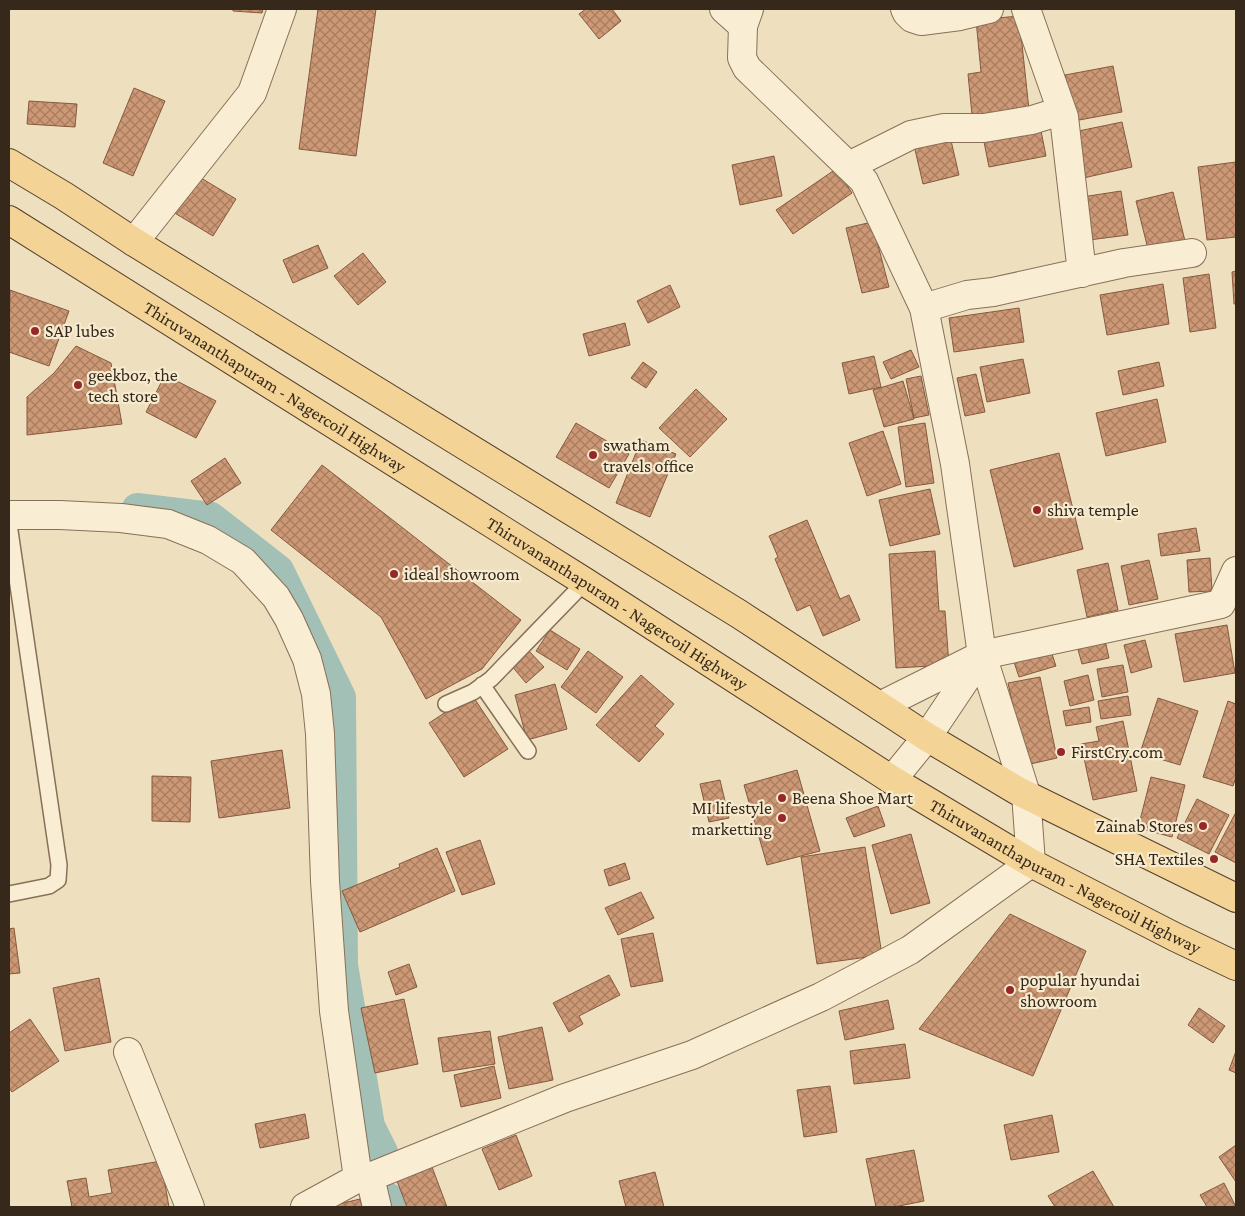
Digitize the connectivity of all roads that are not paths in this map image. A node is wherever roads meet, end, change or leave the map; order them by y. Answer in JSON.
{"nodes":[{"id":1,"x":282,"y":9,"type":"edge"},
{"id":2,"x":905,"y":9,"type":"edge"},
{"id":3,"x":989,"y":9,"type":"edge"},
{"id":4,"x":1026,"y":9,"type":"edge"},
{"id":5,"x":739,"y":14,"type":"edge"},
{"id":6,"x":1061,"y":111,"type":"junction"},
{"id":7,"x":9,"y":163,"type":"edge"},
{"id":8,"x":849,"y":166,"type":"junction"},
{"id":9,"x":9,"y":220,"type":"edge"},
{"id":10,"x":134,"y":242,"type":"junction"},
{"id":11,"x":1192,"y":253,"type":"dead end"},
{"id":12,"x":1082,"y":272,"type":"junction"},
{"id":13,"x":924,"y":308,"type":"junction"},
{"id":14,"x":9,"y":515,"type":"edge"},
{"id":15,"x":9,"y":524,"type":"edge"},
{"id":16,"x":1236,"y":571,"type":"edge"},
{"id":17,"x":585,"y":582,"type":"junction"},
{"id":18,"x":982,"y":655,"type":"junction"},
{"id":19,"x":482,"y":685,"type":"junction"},
{"id":20,"x":446,"y":704,"type":"dead end"},
{"id":21,"x":880,"y":706,"type":"junction"},
{"id":22,"x":927,"y":736,"type":"junction"},
{"id":23,"x":528,"y":751,"type":"dead end"},
{"id":24,"x":892,"y":780,"type":"junction"},
{"id":25,"x":1026,"y":794,"type":"junction"},
{"id":26,"x":1031,"y":863,"type":"junction"},
{"id":27,"x":1232,"y":892,"type":"edge"},
{"id":28,"x":9,"y":894,"type":"edge"},
{"id":29,"x":1236,"y":966,"type":"edge"},
{"id":30,"x":128,"y":1052,"type":"dead end"},
{"id":31,"x":364,"y":1178,"type":"junction"},
{"id":32,"x":190,"y":1207,"type":"edge"},
{"id":33,"x":305,"y":1207,"type":"edge"},
{"id":34,"x":377,"y":1207,"type":"edge"}],
"edges":[{"from":1,"to":10,"type":"street"},
{"from":2,"to":3,"type":"street"},
{"from":4,"to":6,"type":"street"},
{"from":5,"to":8,"type":"street"},
{"from":6,"to":8,"type":"street"},
{"from":6,"to":12,"type":"street"},
{"from":7,"to":10,"type":"main road"},
{"from":8,"to":13,"type":"street"},
{"from":9,"to":17,"type":"main road","name":"Thiruvananthapuram - Nagercoil Highway"},
{"from":10,"to":21,"type":"main road"},
{"from":11,"to":12,"type":"street"},
{"from":12,"to":13,"type":"street"},
{"from":13,"to":18,"type":"street"},
{"from":14,"to":31,"type":"street"},
{"from":15,"to":28,"type":"lane"},
{"from":16,"to":18,"type":"street"},
{"from":17,"to":19,"type":"lane"},
{"from":17,"to":24,"type":"main road","name":"Thiruvananthapuram - Nagercoil Highway"},
{"from":18,"to":21,"type":"street"},
{"from":18,"to":22,"type":"street"},
{"from":18,"to":25,"type":"street"},
{"from":19,"to":20,"type":"lane"},
{"from":19,"to":23,"type":"lane"},
{"from":21,"to":22,"type":"main road"},
{"from":22,"to":24,"type":"street"},
{"from":22,"to":25,"type":"main road"},
{"from":24,"to":26,"type":"main road","name":"Thiruvananthapuram - Nagercoil Highway"},
{"from":25,"to":26,"type":"street"},
{"from":25,"to":27,"type":"main road"},
{"from":26,"to":29,"type":"main road","name":"Thiruvananthapuram - Nagercoil Highway"},
{"from":26,"to":31,"type":"street"},
{"from":30,"to":32,"type":"street"},
{"from":31,"to":33,"type":"street"},
{"from":31,"to":34,"type":"street"}]}
